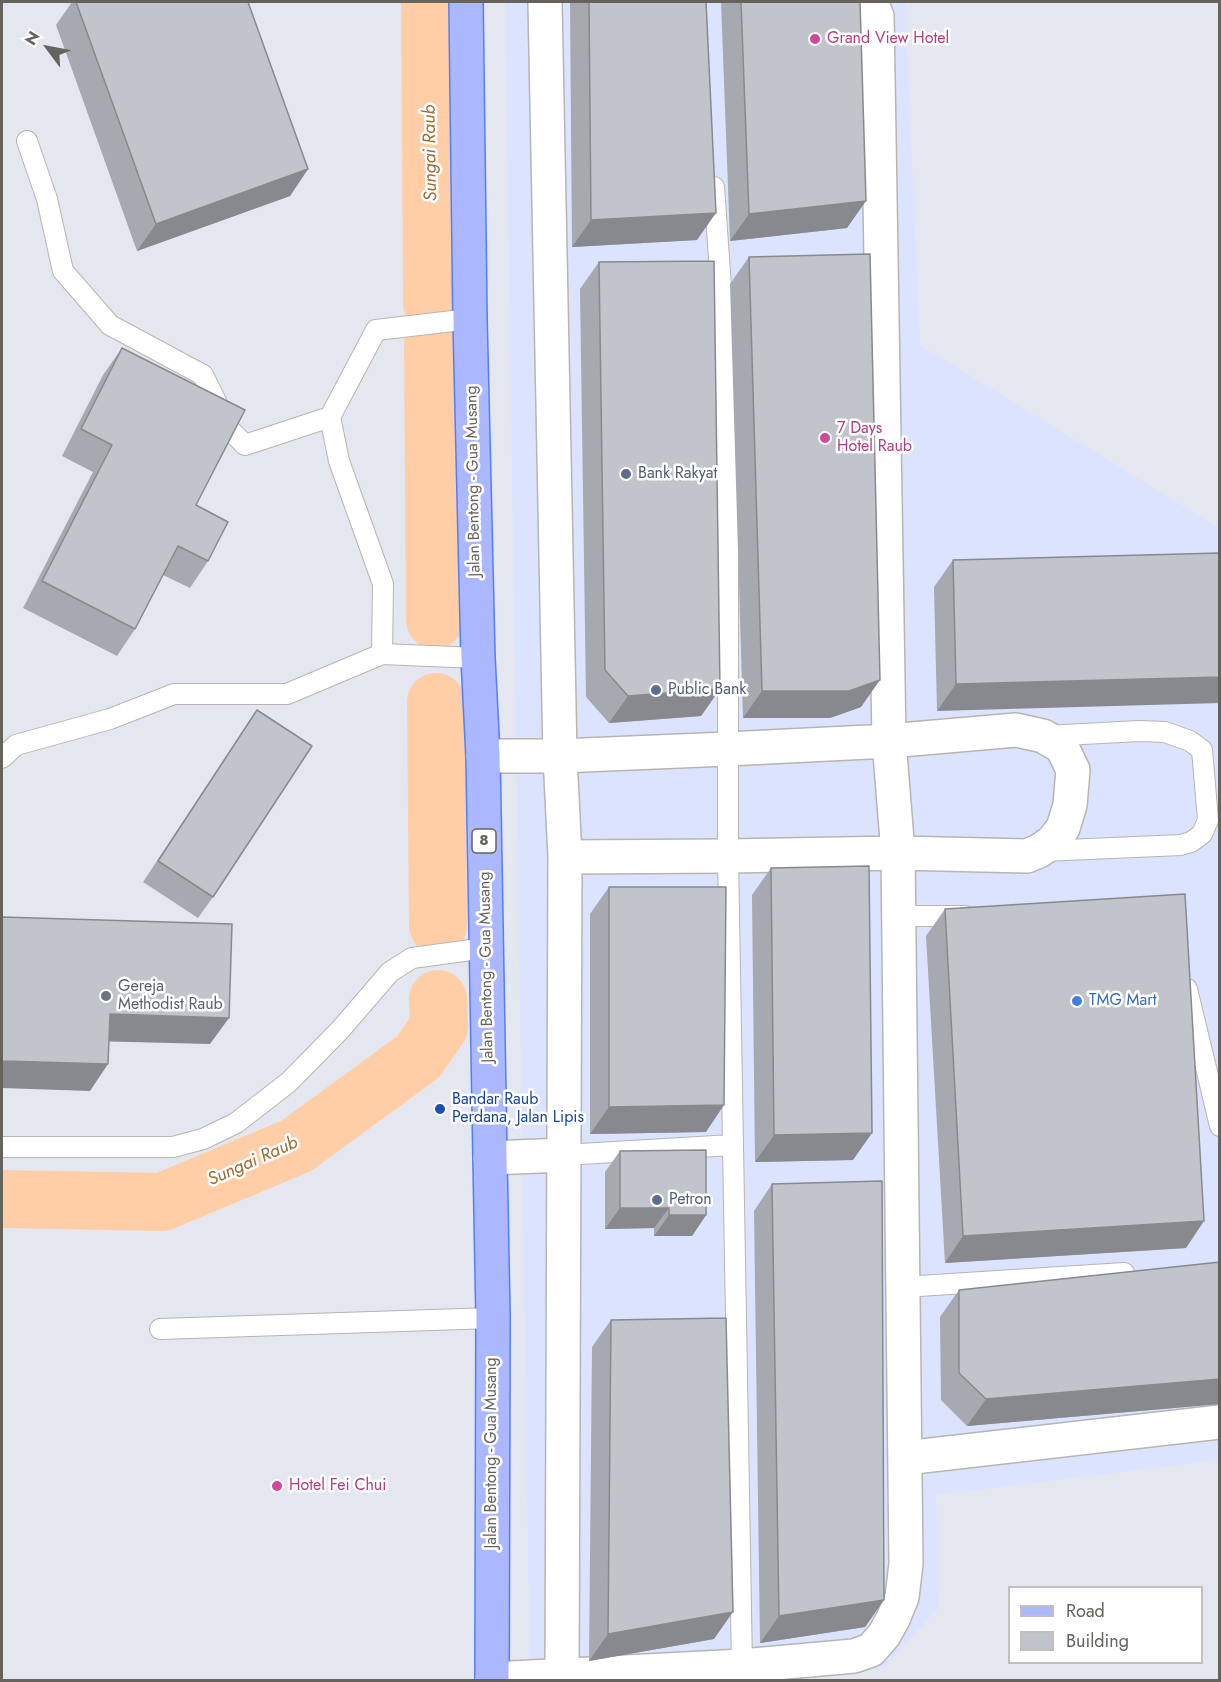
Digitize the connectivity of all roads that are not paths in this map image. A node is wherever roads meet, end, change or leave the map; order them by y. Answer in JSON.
{"nodes":[{"id":1,"x":466,"y":2,"type":"edge"},
{"id":2,"x":545,"y":2,"type":"edge"},
{"id":3,"x":871,"y":2,"type":"edge"},
{"id":4,"x":27,"y":141,"type":"dead end"},
{"id":5,"x":713,"y":170,"type":"edge"},
{"id":6,"x":470,"y":319,"type":"junction"},
{"id":7,"x":330,"y":417,"type":"junction"},
{"id":8,"x":382,"y":654,"type":"junction"},
{"id":9,"x":478,"y":658,"type":"junction"},
{"id":10,"x":1043,"y":736,"type":"junction"},
{"id":11,"x":889,"y":741,"type":"junction"},
{"id":12,"x":728,"y":749,"type":"junction"},
{"id":13,"x":483,"y":756,"type":"junction"},
{"id":14,"x":560,"y":756,"type":"junction"},
{"id":15,"x":2,"y":758,"type":"edge"},
{"id":16,"x":1038,"y":851,"type":"junction"},
{"id":17,"x":898,"y":853,"type":"junction"},
{"id":18,"x":728,"y":856,"type":"junction"},
{"id":19,"x":565,"y":857,"type":"junction"},
{"id":20,"x":898,"y":916,"type":"junction"},
{"id":21,"x":980,"y":916,"type":"edge"},
{"id":22,"x":486,"y":948,"type":"junction"},
{"id":23,"x":1182,"y":968,"type":"edge"},
{"id":24,"x":1220,"y":1126,"type":"edge"},
{"id":25,"x":732,"y":1145,"type":"junction"},
{"id":26,"x":2,"y":1147,"type":"edge"},
{"id":27,"x":564,"y":1155,"type":"junction"},
{"id":28,"x":490,"y":1158,"type":"junction"},
{"id":29,"x":1142,"y":1272,"type":"edge"},
{"id":30,"x":903,"y":1287,"type":"junction"},
{"id":31,"x":493,"y":1318,"type":"junction"},
{"id":32,"x":160,"y":1329,"type":"dead end"},
{"id":33,"x":1220,"y":1422,"type":"edge"},
{"id":34,"x":905,"y":1458,"type":"junction"},
{"id":35,"x":742,"y":1666,"type":"junction"},
{"id":36,"x":562,"y":1676,"type":"junction"},
{"id":37,"x":492,"y":1680,"type":"edge"}],
"edges":[{"from":1,"to":6,"type":"main road","name":"Jalan Bentong - Gua Musang","number":"8"},
{"from":2,"to":14,"type":"street"},
{"from":3,"to":11,"type":"street"},
{"from":4,"to":7,"type":"lane"},
{"from":5,"to":12,"type":"lane"},
{"from":6,"to":7,"type":"lane"},
{"from":6,"to":9,"type":"main road","name":"Jalan Bentong - Gua Musang","number":"8"},
{"from":7,"to":8,"type":"lane"},
{"from":8,"to":9,"type":"lane"},
{"from":8,"to":15,"type":"lane"},
{"from":9,"to":13,"type":"main road","name":"Jalan Bentong - Gua Musang","number":"8"},
{"from":10,"to":11,"type":"street"},
{"from":10,"to":16,"type":"street"},
{"from":10,"to":16,"type":"lane"},
{"from":11,"to":12,"type":"street"},
{"from":11,"to":17,"type":"street"},
{"from":12,"to":14,"type":"street"},
{"from":12,"to":18,"type":"lane"},
{"from":13,"to":14,"type":"street"},
{"from":13,"to":22,"type":"main road","name":"Jalan Bentong - Gua Musang","number":"8"},
{"from":14,"to":19,"type":"street"},
{"from":16,"to":17,"type":"street"},
{"from":17,"to":18,"type":"street"},
{"from":17,"to":20,"type":"street"},
{"from":18,"to":19,"type":"street"},
{"from":18,"to":25,"type":"lane"},
{"from":19,"to":27,"type":"street"},
{"from":20,"to":21,"type":"lane"},
{"from":20,"to":30,"type":"street"},
{"from":22,"to":26,"type":"lane"},
{"from":22,"to":28,"type":"main road","name":"Jalan Bentong - Gua Musang","number":"8"},
{"from":23,"to":24,"type":"lane"},
{"from":25,"to":27,"type":"lane"},
{"from":25,"to":35,"type":"lane"},
{"from":27,"to":28,"type":"street"},
{"from":27,"to":36,"type":"street"},
{"from":28,"to":31,"type":"main road","name":"Jalan Bentong - Gua Musang","number":"8"},
{"from":29,"to":30,"type":"lane"},
{"from":30,"to":34,"type":"street"},
{"from":31,"to":32,"type":"lane"},
{"from":31,"to":37,"type":"main road","name":"Jalan Bentong - Gua Musang","number":"8"},
{"from":33,"to":34,"type":"street"},
{"from":34,"to":35,"type":"street"},
{"from":35,"to":36,"type":"street"},
{"from":36,"to":37,"type":"street"}]}
